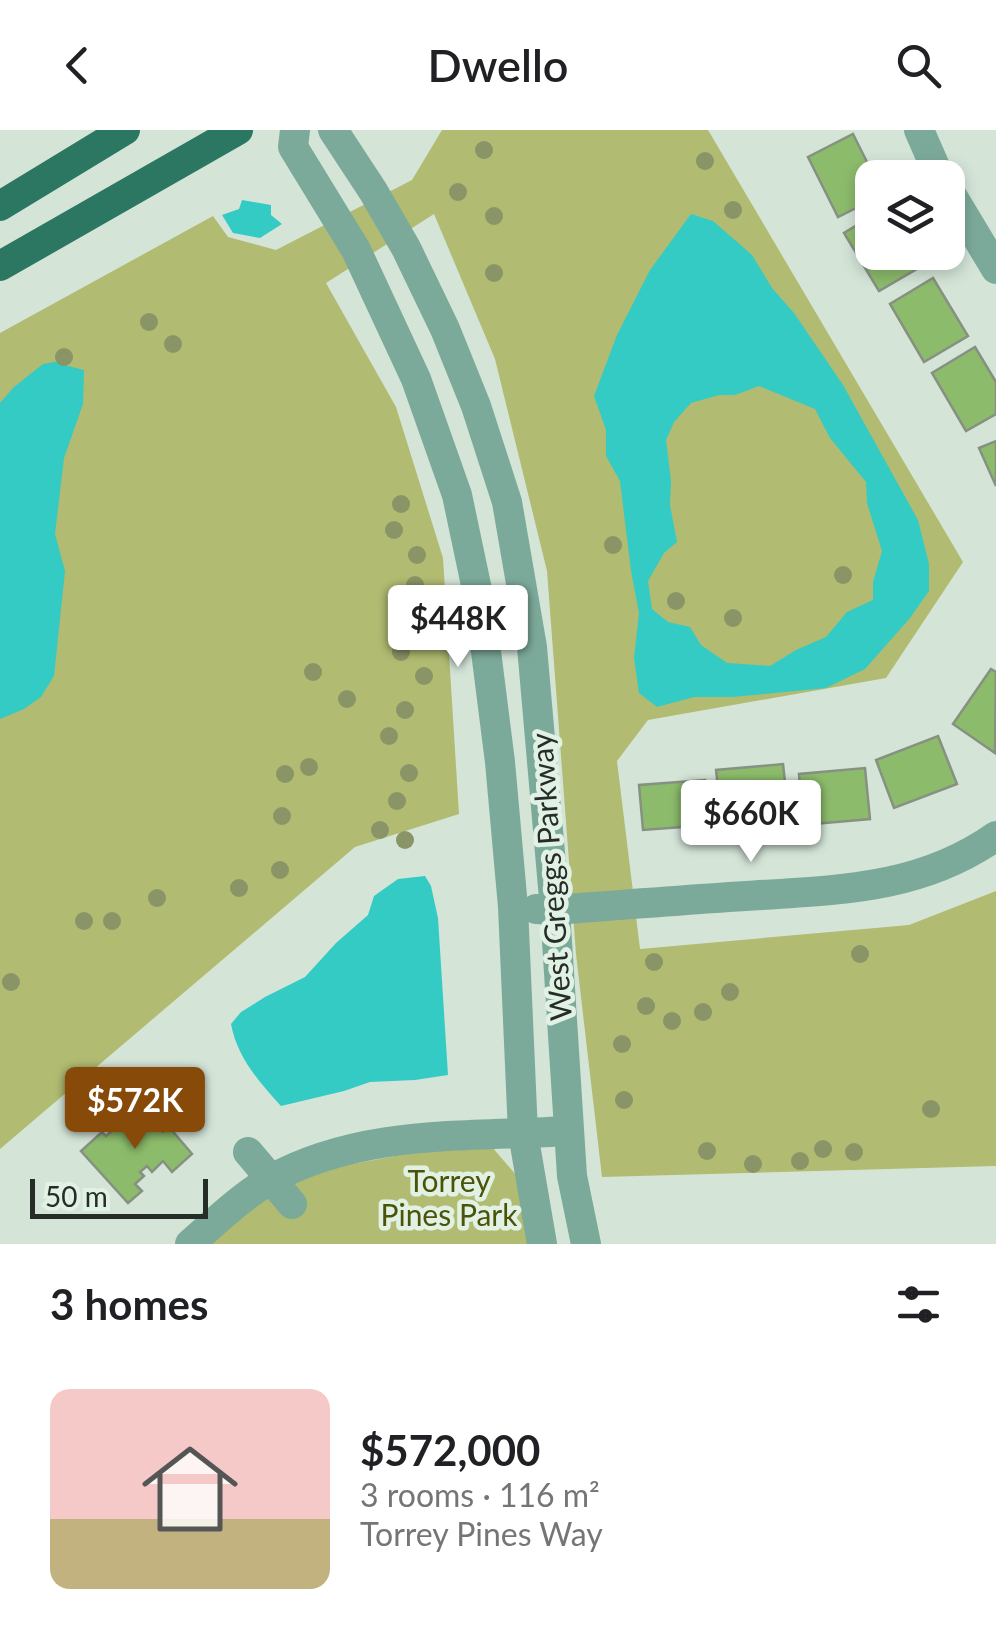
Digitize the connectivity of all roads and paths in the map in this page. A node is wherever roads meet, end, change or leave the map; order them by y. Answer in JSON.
{"nodes":[{"id":1,"x":125,"y":130,"type":"edge"},
{"id":2,"x":238,"y":130,"type":"edge"},
{"id":3,"x":295,"y":130,"type":"edge"},
{"id":4,"x":333,"y":130,"type":"edge"},
{"id":5,"x":918,"y":130,"type":"edge"},
{"id":6,"x":932,"y":160,"type":"edge"},
{"id":7,"x":0,"y":206,"type":"edge"},
{"id":8,"x":965,"y":217,"type":"edge"},
{"id":9,"x":0,"y":266,"type":"edge"},
{"id":10,"x":996,"y":269,"type":"edge"},
{"id":11,"x":996,"y":836,"type":"edge"},
{"id":12,"x":512,"y":908,"type":"junction"},
{"id":13,"x":555,"y":910,"type":"junction"},
{"id":14,"x":568,"y":1130,"type":"junction"},
{"id":15,"x":523,"y":1134,"type":"junction"},
{"id":16,"x":248,"y":1152,"type":"dead end"},
{"id":17,"x":270,"y":1180,"type":"junction"},
{"id":18,"x":292,"y":1204,"type":"dead end"},
{"id":19,"x":190,"y":1244,"type":"edge"},
{"id":20,"x":542,"y":1244,"type":"edge"},
{"id":21,"x":586,"y":1244,"type":"edge"}],
"edges":[{"from":1,"to":7,"type":"main road"},
{"from":2,"to":9,"type":"main road"},
{"from":3,"to":12,"type":"street","name":"West Greggs Parkway"},
{"from":4,"to":13,"type":"street","name":"West Greggs Parkway"},
{"from":5,"to":6,"type":"street"},
{"from":8,"to":10,"type":"street"},
{"from":11,"to":13,"type":"street"},
{"from":12,"to":13,"type":"street"},
{"from":12,"to":15,"type":"street","name":"West Greggs Parkway"},
{"from":13,"to":14,"type":"street","name":"West Greggs Parkway"},
{"from":14,"to":15,"type":"street"},
{"from":14,"to":21,"type":"street","name":"West Greggs Parkway"},
{"from":15,"to":17,"type":"street"},
{"from":15,"to":20,"type":"street","name":"West Greggs Parkway"},
{"from":16,"to":17,"type":"street"},
{"from":17,"to":18,"type":"street"},
{"from":17,"to":19,"type":"street"}]}
